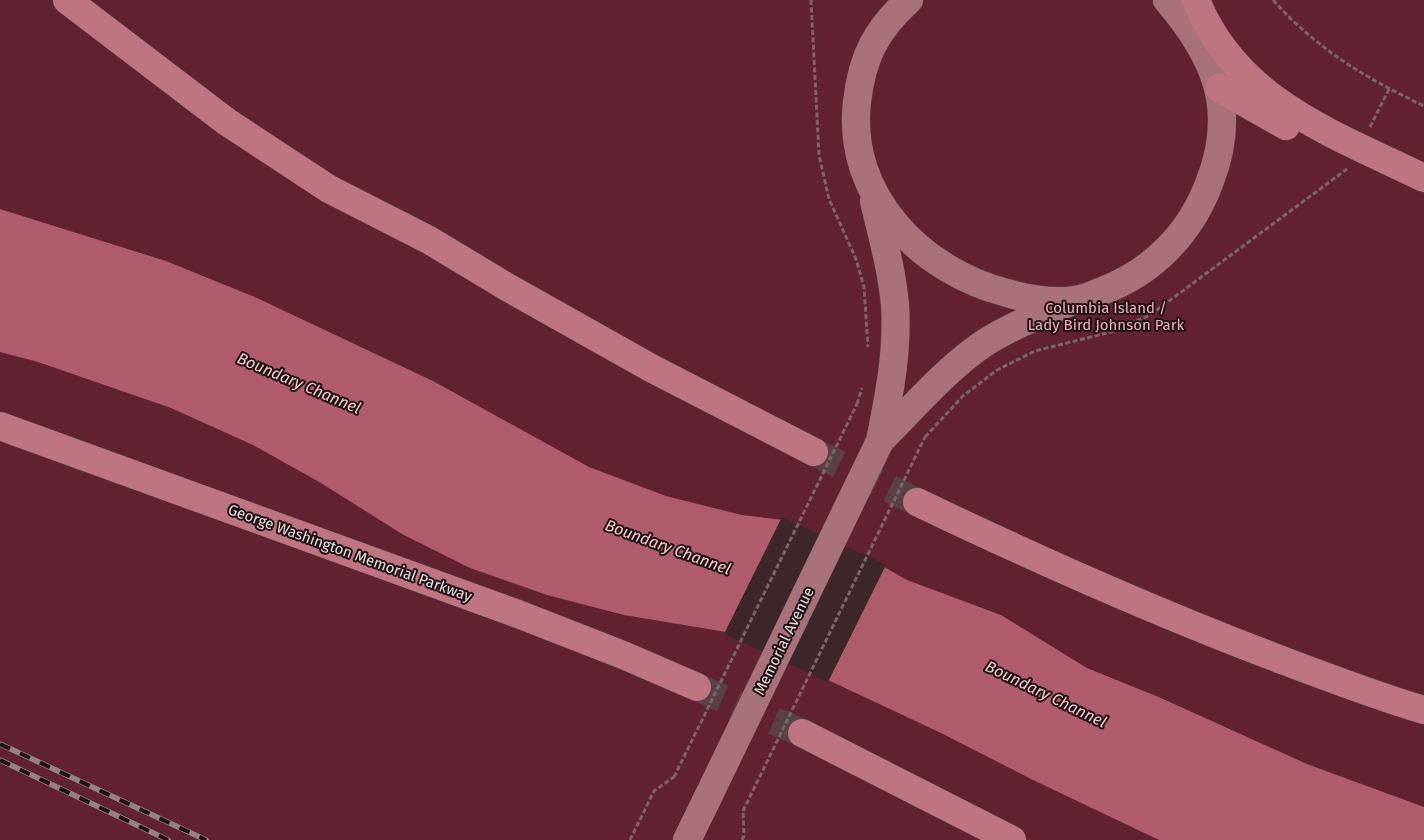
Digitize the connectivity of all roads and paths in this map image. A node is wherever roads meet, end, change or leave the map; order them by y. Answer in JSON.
{"nodes":[{"id":1,"x":67,"y":0,"type":"edge"},
{"id":2,"x":811,"y":0,"type":"edge"},
{"id":3,"x":909,"y":0,"type":"edge"},
{"id":4,"x":1167,"y":0,"type":"edge"},
{"id":5,"x":1178,"y":0,"type":"edge"},
{"id":6,"x":1196,"y":0,"type":"edge"},
{"id":7,"x":1273,"y":0,"type":"edge"},
{"id":8,"x":1191,"y":30,"type":"junction"},
{"id":9,"x":1219,"y":88,"type":"junction"},
{"id":10,"x":1389,"y":89,"type":"junction"},
{"id":11,"x":1424,"y":106,"type":"edge"},
{"id":12,"x":1370,"y":128,"type":"dead end"},
{"id":13,"x":1343,"y":139,"type":"junction"},
{"id":14,"x":1424,"y":178,"type":"edge"},
{"id":15,"x":870,"y":185,"type":"junction"},
{"id":16,"x":1074,"y":300,"type":"junction"},
{"id":17,"x":868,"y":348,"type":"dead end"},
{"id":18,"x":863,"y":386,"type":"dead end"},
{"id":19,"x":0,"y":426,"type":"edge"},
{"id":20,"x":888,"y":428,"type":"junction"},
{"id":21,"x":925,"y":437,"type":"dead end"},
{"id":22,"x":814,"y":452,"type":"tunnel mouth"},
{"id":23,"x":917,"y":502,"type":"tunnel mouth"},
{"id":24,"x":698,"y":687,"type":"tunnel mouth"},
{"id":25,"x":1424,"y":710,"type":"edge"},
{"id":26,"x":802,"y":733,"type":"tunnel mouth"},
{"id":27,"x":1006,"y":837,"type":"edge"},
{"id":28,"x":630,"y":840,"type":"edge"},
{"id":29,"x":687,"y":840,"type":"edge"},
{"id":30,"x":742,"y":840,"type":"edge"}],
"edges":[{"from":1,"to":22,"type":"highway"},
{"from":2,"to":17,"type":"path"},
{"from":3,"to":15,"type":"main road"},
{"from":4,"to":8,"type":"main road"},
{"from":5,"to":8,"type":"main road"},
{"from":6,"to":13,"type":"highway"},
{"from":7,"to":10,"type":"path"},
{"from":8,"to":9,"type":"main road","name":"Memorial Avenue"},
{"from":9,"to":13,"type":"highway"},
{"from":9,"to":16,"type":"main road","name":"Memorial Avenue"},
{"from":10,"to":11,"type":"path"},
{"from":10,"to":12,"type":"path"},
{"from":13,"to":14,"type":"highway"},
{"from":15,"to":16,"type":"main road"},
{"from":15,"to":20,"type":"main road","name":"Memorial Avenue"},
{"from":16,"to":20,"type":"main road","name":"Memorial Avenue"},
{"from":18,"to":28,"type":"path","bridge":true},
{"from":19,"to":24,"type":"highway","name":"George Washington Memorial Parkway"},
{"from":20,"to":29,"type":"main road","name":"Memorial Avenue","bridge":true},
{"from":21,"to":30,"type":"path","bridge":true},
{"from":23,"to":25,"type":"highway"},
{"from":26,"to":27,"type":"highway"}]}
